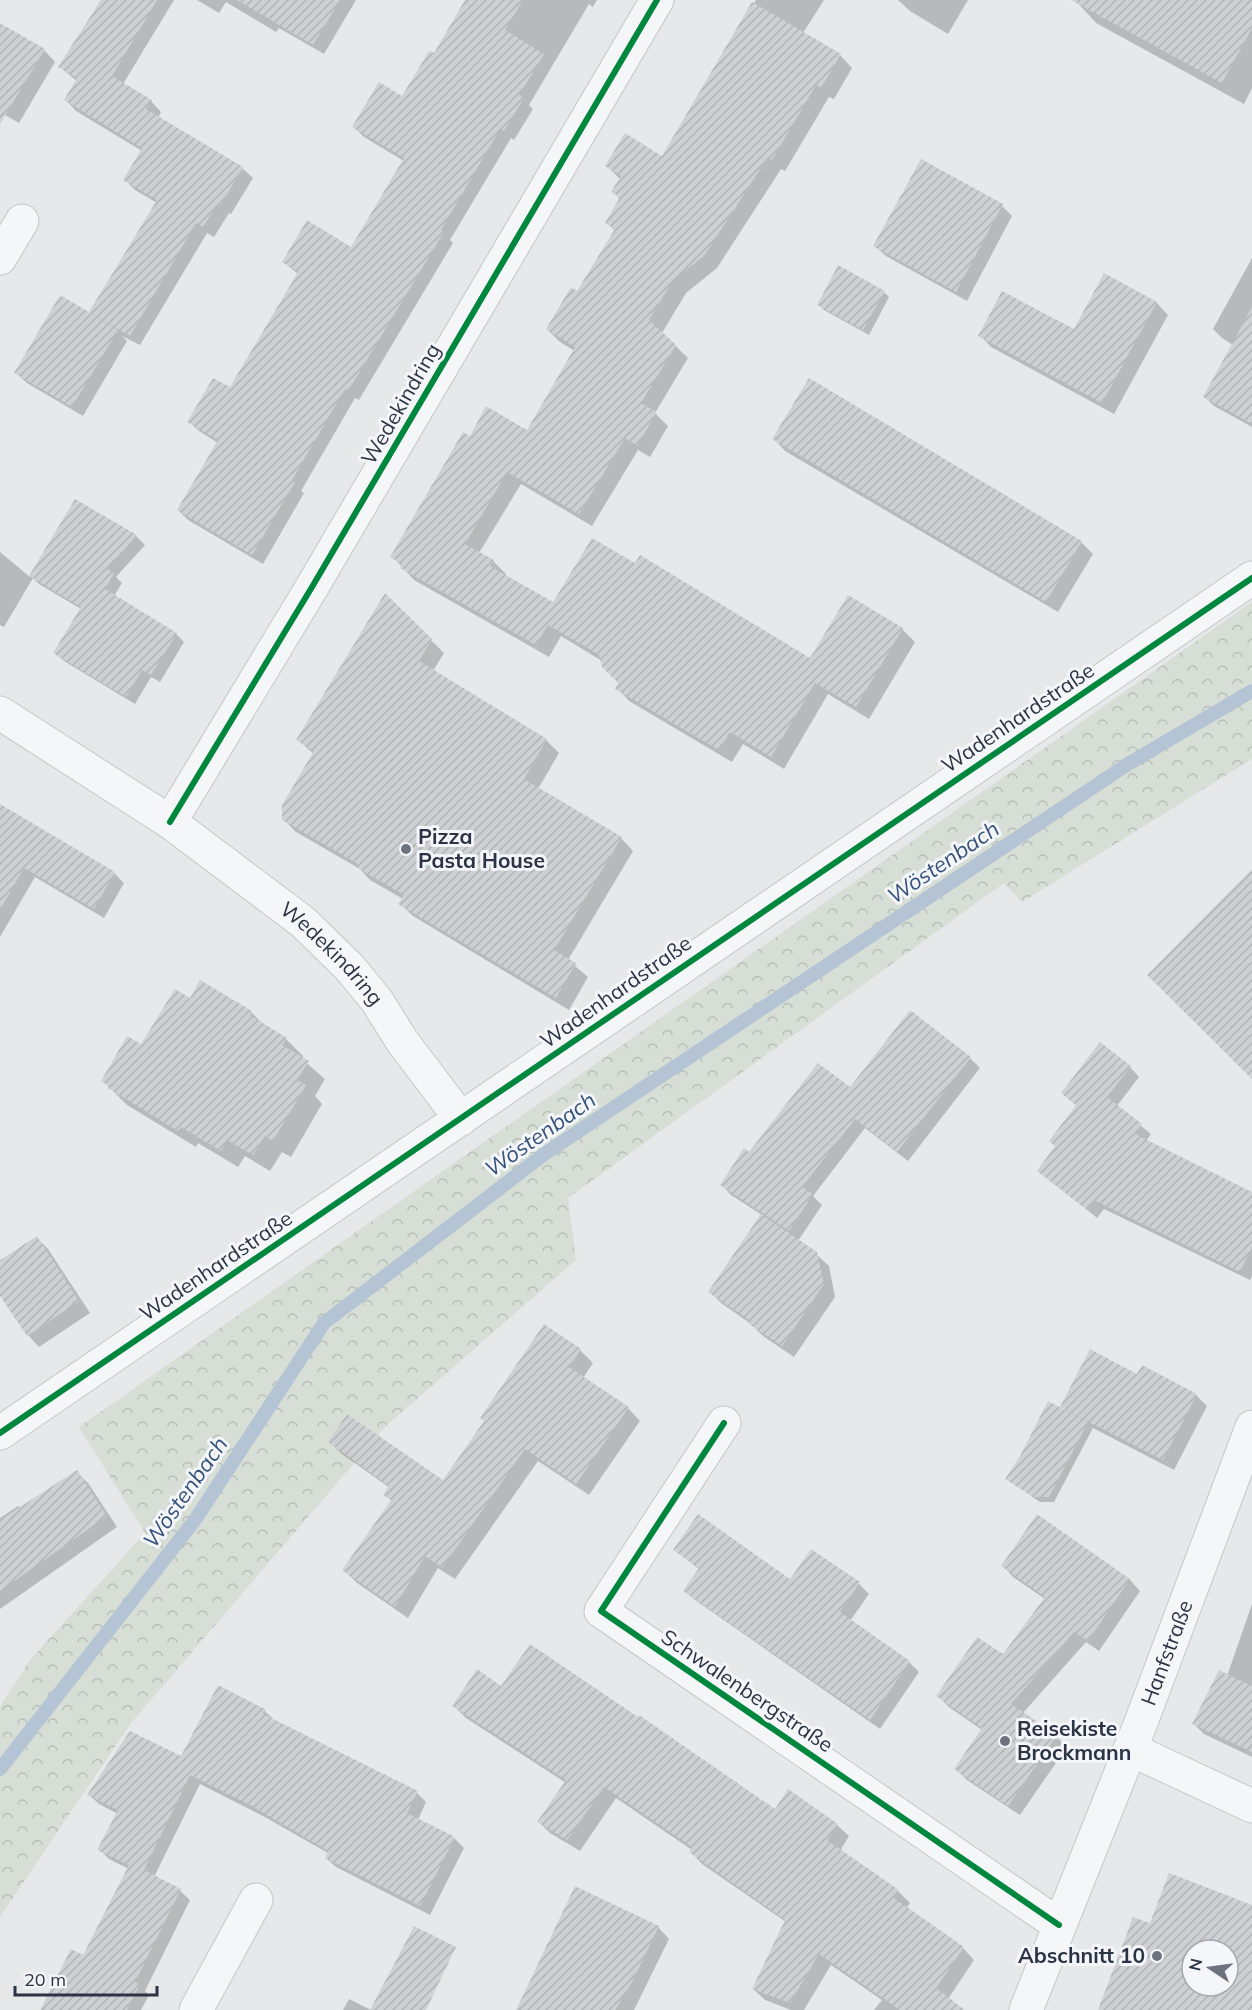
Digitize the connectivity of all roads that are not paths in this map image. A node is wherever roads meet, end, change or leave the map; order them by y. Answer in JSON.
{"nodes":[{"id":1,"x":657,"y":0,"type":"edge"},
{"id":2,"x":22,"y":220,"type":"dead end"},
{"id":3,"x":0,"y":258,"type":"edge"},
{"id":4,"x":1252,"y":578,"type":"edge"},
{"id":5,"x":0,"y":713,"type":"edge"},
{"id":6,"x":170,"y":822,"type":"junction"},
{"id":7,"x":461,"y":1119,"type":"junction"},
{"id":8,"x":724,"y":1423,"type":"dead end"},
{"id":9,"x":1252,"y":1427,"type":"edge"},
{"id":10,"x":0,"y":1433,"type":"edge"},
{"id":11,"x":1130,"y":1749,"type":"junction"},
{"id":12,"x":1252,"y":1806,"type":"edge"},
{"id":13,"x":256,"y":1900,"type":"dead end"},
{"id":14,"x":1059,"y":1925,"type":"junction"},
{"id":15,"x":196,"y":2010,"type":"edge"},
{"id":16,"x":1026,"y":2010,"type":"edge"}],
"edges":[{"from":1,"to":6,"type":"street","name":"Wedekindring"},
{"from":2,"to":3,"type":"street"},
{"from":4,"to":7,"type":"street","name":"Wadenhardstraße"},
{"from":5,"to":6,"type":"street","name":"Wedekindring"},
{"from":6,"to":7,"type":"street","name":"Wedekindring"},
{"from":7,"to":10,"type":"street","name":"Wadenhardstraße"},
{"from":8,"to":14,"type":"street","name":"Schwalenbergstraße"},
{"from":9,"to":11,"type":"street","name":"Hanfstraße"},
{"from":11,"to":12,"type":"street"},
{"from":11,"to":14,"type":"street","name":"Hanfstraße"},
{"from":13,"to":15,"type":"street"},
{"from":14,"to":16,"type":"street","name":"Hanfstraße"}]}
